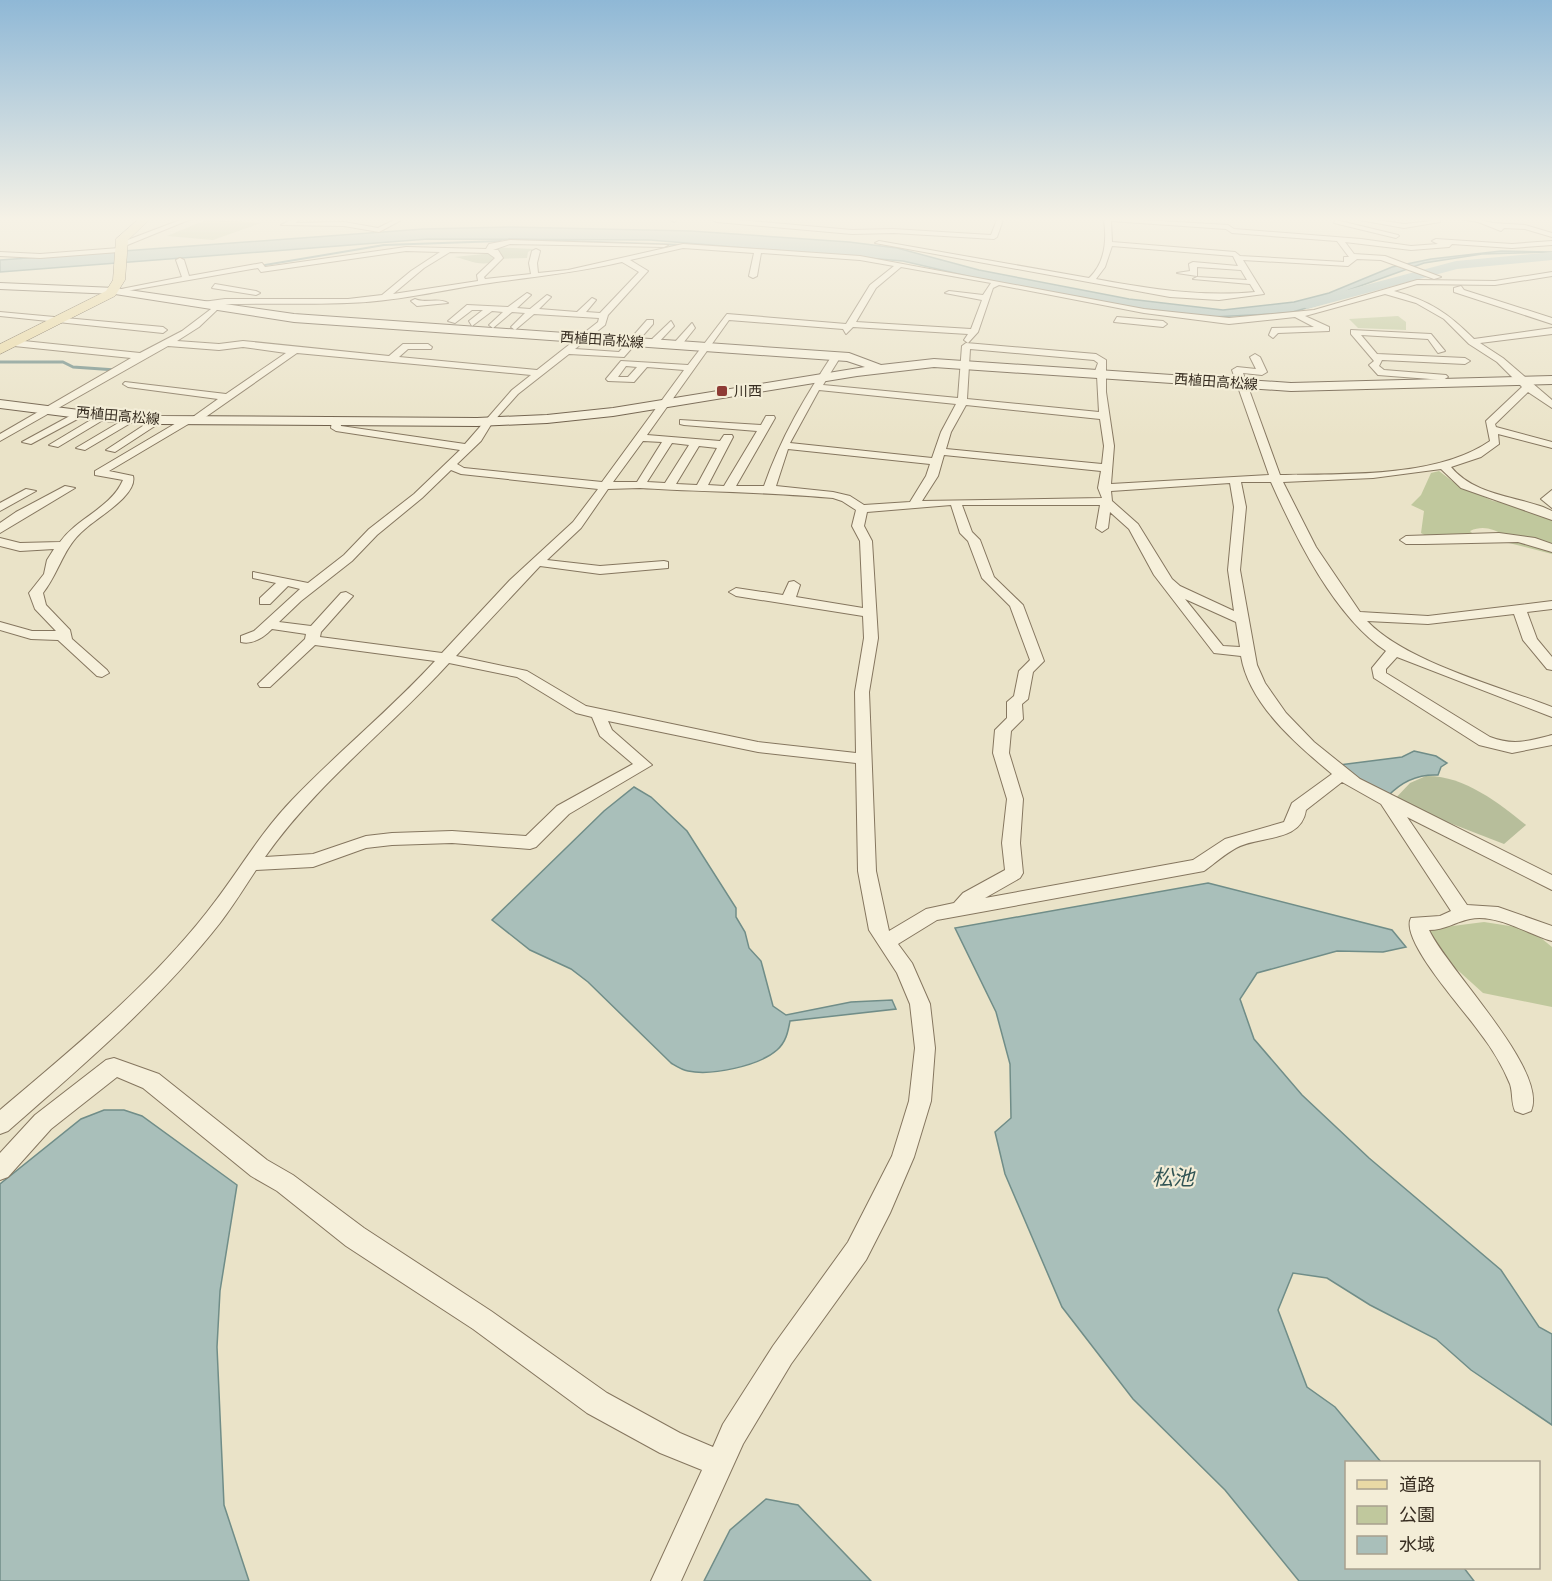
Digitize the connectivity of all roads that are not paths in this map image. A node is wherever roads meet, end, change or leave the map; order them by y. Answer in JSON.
{"nodes":[{"id":1,"x":110,"y":291,"type":"edge"},
{"id":2,"x":115,"y":291,"type":"junction"},
{"id":3,"x":241,"y":291,"type":"edge"},
{"id":4,"x":393,"y":291,"type":"edge"},
{"id":5,"x":434,"y":291,"type":"edge"},
{"id":6,"x":626,"y":291,"type":"edge"},
{"id":7,"x":871,"y":291,"type":"edge"},
{"id":8,"x":989,"y":291,"type":"edge"},
{"id":9,"x":1020,"y":291,"type":"edge"},
{"id":10,"x":1148,"y":291,"type":"edge"},
{"id":11,"x":1257,"y":291,"type":"edge"},
{"id":12,"x":1390,"y":291,"type":"edge"},
{"id":13,"x":1459,"y":291,"type":"edge"},
{"id":14,"x":1386,"y":292,"type":"junction"},
{"id":15,"x":949,"y":293,"type":"dead end"},
{"id":16,"x":411,"y":295,"type":"junction"},
{"id":17,"x":527,"y":295,"type":"dead end"},
{"id":18,"x":547,"y":297,"type":"dead end"},
{"id":19,"x":383,"y":298,"type":"junction"},
{"id":20,"x":988,"y":298,"type":"junction"},
{"id":21,"x":592,"y":300,"type":"dead end"},
{"id":22,"x":242,"y":301,"type":"junction"},
{"id":23,"x":444,"y":303,"type":"dead end"},
{"id":24,"x":191,"y":304,"type":"junction"},
{"id":25,"x":492,"y":306,"type":"junction"},
{"id":26,"x":562,"y":306,"type":"dead end"},
{"id":27,"x":215,"y":308,"type":"junction"},
{"id":28,"x":511,"y":310,"type":"junction"},
{"id":29,"x":532,"y":311,"type":"junction"},
{"id":30,"x":555,"y":313,"type":"junction"},
{"id":31,"x":0,"y":314,"type":"edge"},
{"id":32,"x":579,"y":315,"type":"junction"},
{"id":33,"x":1168,"y":315,"type":"junction"},
{"id":34,"x":1297,"y":315,"type":"junction"},
{"id":35,"x":603,"y":316,"type":"junction"},
{"id":36,"x":62,"y":320,"type":"junction"},
{"id":37,"x":1117,"y":320,"type":"dead end"},
{"id":38,"x":452,"y":321,"type":"dead end"},
{"id":39,"x":1552,"y":321,"type":"edge"},
{"id":40,"x":650,"y":322,"type":"dead end"},
{"id":41,"x":472,"y":323,"type":"dead end"},
{"id":42,"x":671,"y":324,"type":"dead end"},
{"id":43,"x":493,"y":325,"type":"dead end"},
{"id":44,"x":849,"y":325,"type":"junction"},
{"id":45,"x":692,"y":326,"type":"dead end"},
{"id":46,"x":514,"y":327,"type":"dead end"},
{"id":47,"x":164,"y":330,"type":"dead end"},
{"id":48,"x":1552,"y":331,"type":"edge"},
{"id":49,"x":974,"y":332,"type":"junction"},
{"id":50,"x":1273,"y":335,"type":"dead end"},
{"id":51,"x":232,"y":336,"type":"dead end"},
{"id":52,"x":843,"y":337,"type":"dead end"},
{"id":53,"x":584,"y":338,"type":"junction"},
{"id":54,"x":633,"y":342,"type":"junction"},
{"id":55,"x":1472,"y":342,"type":"junction"},
{"id":56,"x":14,"y":343,"type":"junction"},
{"id":57,"x":167,"y":343,"type":"junction"},
{"id":58,"x":653,"y":343,"type":"junction"},
{"id":59,"x":677,"y":345,"type":"junction"},
{"id":60,"x":215,"y":346,"type":"junction"},
{"id":61,"x":966,"y":346,"type":"junction"},
{"id":62,"x":1364,"y":346,"type":"junction"},
{"id":63,"x":428,"y":347,"type":"dead end"},
{"id":64,"x":703,"y":347,"type":"junction"},
{"id":65,"x":1404,"y":349,"type":"junction"},
{"id":66,"x":0,"y":350,"type":"edge"},
{"id":67,"x":294,"y":350,"type":"junction"},
{"id":68,"x":568,"y":351,"type":"junction"},
{"id":69,"x":141,"y":356,"type":"junction"},
{"id":70,"x":836,"y":356,"type":"junction"},
{"id":71,"x":1254,"y":357,"type":"dead end"},
{"id":72,"x":1374,"y":357,"type":"junction"},
{"id":73,"x":391,"y":358,"type":"junction"},
{"id":74,"x":1414,"y":359,"type":"junction"},
{"id":75,"x":1465,"y":362,"type":"dead end"},
{"id":76,"x":644,"y":364,"type":"dead end"},
{"id":77,"x":967,"y":365,"type":"junction"},
{"id":78,"x":690,"y":368,"type":"junction"},
{"id":79,"x":880,"y":369,"type":"junction"},
{"id":80,"x":1509,"y":371,"type":"junction"},
{"id":81,"x":541,"y":373,"type":"junction"},
{"id":82,"x":1100,"y":374,"type":"junction"},
{"id":83,"x":1447,"y":380,"type":"junction"},
{"id":84,"x":1547,"y":380,"type":"edge"},
{"id":85,"x":821,"y":382,"type":"junction"},
{"id":86,"x":128,"y":384,"type":"dead end"},
{"id":87,"x":1244,"y":384,"type":"junction"},
{"id":88,"x":1525,"y":384,"type":"junction"},
{"id":89,"x":226,"y":397,"type":"junction"},
{"id":90,"x":961,"y":400,"type":"junction"},
{"id":91,"x":665,"y":403,"type":"junction"},
{"id":92,"x":0,"y":404,"type":"edge"},
{"id":93,"x":1552,"y":405,"type":"edge"},
{"id":94,"x":54,"y":410,"type":"junction"},
{"id":95,"x":79,"y":414,"type":"junction"},
{"id":96,"x":1105,"y":416,"type":"junction"},
{"id":97,"x":103,"y":417,"type":"junction"},
{"id":98,"x":130,"y":419,"type":"junction"},
{"id":99,"x":159,"y":420,"type":"junction"},
{"id":100,"x":190,"y":421,"type":"junction"},
{"id":101,"x":488,"y":421,"type":"junction"},
{"id":102,"x":336,"y":422,"type":"junction"},
{"id":103,"x":413,"y":422,"type":"junction"},
{"id":104,"x":684,"y":422,"type":"dead end"},
{"id":105,"x":735,"y":426,"type":"junction"},
{"id":106,"x":1493,"y":429,"type":"junction"},
{"id":107,"x":394,"y":437,"type":"junction"},
{"id":108,"x":638,"y":437,"type":"junction"},
{"id":109,"x":0,"y":438,"type":"edge"},
{"id":110,"x":669,"y":440,"type":"junction"},
{"id":111,"x":27,"y":442,"type":"dead end"},
{"id":112,"x":695,"y":442,"type":"junction"},
{"id":113,"x":54,"y":445,"type":"dead end"},
{"id":114,"x":723,"y":445,"type":"junction"},
{"id":115,"x":784,"y":445,"type":"junction"},
{"id":116,"x":1552,"y":445,"type":"edge"},
{"id":117,"x":81,"y":448,"type":"dead end"},
{"id":118,"x":468,"y":448,"type":"junction"},
{"id":119,"x":111,"y":450,"type":"dead end"},
{"id":120,"x":938,"y":457,"type":"junction"},
{"id":121,"x":1444,"y":465,"type":"junction"},
{"id":122,"x":1107,"y":468,"type":"junction"},
{"id":123,"x":446,"y":469,"type":"junction"},
{"id":124,"x":1276,"y":478,"type":"junction"},
{"id":125,"x":1235,"y":479,"type":"junction"},
{"id":126,"x":640,"y":485,"type":"junction"},
{"id":127,"x":605,"y":486,"type":"junction"},
{"id":128,"x":669,"y":486,"type":"junction"},
{"id":129,"x":69,"y":488,"type":"dead end"},
{"id":130,"x":1104,"y":488,"type":"junction"},
{"id":131,"x":700,"y":489,"type":"junction"},
{"id":132,"x":769,"y":489,"type":"junction"},
{"id":133,"x":728,"y":490,"type":"junction"},
{"id":134,"x":30,"y":491,"type":"dead end"},
{"id":135,"x":1552,"y":493,"type":"edge"},
{"id":136,"x":1106,"y":502,"type":"junction"},
{"id":137,"x":956,"y":504,"type":"junction"},
{"id":138,"x":914,"y":505,"type":"junction"},
{"id":139,"x":1552,"y":505,"type":"edge"},
{"id":140,"x":862,"y":509,"type":"junction"},
{"id":141,"x":0,"y":510,"type":"edge"},
{"id":142,"x":20,"y":514,"type":"junction"},
{"id":143,"x":1552,"y":516,"type":"edge"},
{"id":144,"x":1102,"y":528,"type":"dead end"},
{"id":145,"x":0,"y":529,"type":"edge"},
{"id":146,"x":1406,"y":540,"type":"dead end"},
{"id":147,"x":0,"y":542,"type":"edge"},
{"id":148,"x":1549,"y":544,"type":"edge"},
{"id":149,"x":64,"y":546,"type":"junction"},
{"id":150,"x":537,"y":562,"type":"junction"},
{"id":151,"x":664,"y":565,"type":"dead end"},
{"id":152,"x":257,"y":579,"type":"dead end"},
{"id":153,"x":286,"y":581,"type":"junction"},
{"id":154,"x":794,"y":585,"type":"dead end"},
{"id":155,"x":310,"y":587,"type":"junction"},
{"id":156,"x":1175,"y":589,"type":"junction"},
{"id":157,"x":736,"y":592,"type":"dead end"},
{"id":158,"x":346,"y":596,"type":"dead end"},
{"id":159,"x":265,"y":601,"type":"dead end"},
{"id":160,"x":787,"y":602,"type":"junction"},
{"id":161,"x":1552,"y":605,"type":"edge"},
{"id":162,"x":1520,"y":610,"type":"junction"},
{"id":163,"x":870,"y":613,"type":"junction"},
{"id":164,"x":1356,"y":615,"type":"junction"},
{"id":165,"x":1242,"y":620,"type":"junction"},
{"id":166,"x":270,"y":625,"type":"junction"},
{"id":167,"x":0,"y":626,"type":"edge"},
{"id":168,"x":313,"y":635,"type":"junction"},
{"id":169,"x":62,"y":636,"type":"junction"},
{"id":170,"x":246,"y":639,"type":"dead end"},
{"id":171,"x":1395,"y":651,"type":"junction"},
{"id":172,"x":1248,"y":652,"type":"junction"},
{"id":173,"x":447,"y":658,"type":"junction"},
{"id":174,"x":1552,"y":666,"type":"edge"},
{"id":175,"x":102,"y":673,"type":"dead end"},
{"id":176,"x":265,"y":684,"type":"dead end"},
{"id":177,"x":1552,"y":712,"type":"edge"},
{"id":178,"x":598,"y":714,"type":"junction"},
{"id":179,"x":1552,"y":740,"type":"edge"},
{"id":180,"x":863,"y":759,"type":"junction"},
{"id":181,"x":1340,"y":776,"type":"dead end"},
{"id":182,"x":1388,"y":803,"type":"junction"},
{"id":183,"x":252,"y":864,"type":"junction"},
{"id":184,"x":1552,"y":883,"type":"edge"},
{"id":185,"x":960,"y":909,"type":"junction"},
{"id":186,"x":1462,"y":914,"type":"junction"},
{"id":187,"x":1552,"y":934,"type":"edge"},
{"id":188,"x":886,"y":942,"type":"junction"},
{"id":189,"x":1523,"y":1104,"type":"dead end"},
{"id":190,"x":0,"y":1124,"type":"edge"},
{"id":191,"x":0,"y":1169,"type":"edge"},
{"id":192,"x":720,"y":1464,"type":"junction"},
{"id":193,"x":666,"y":1581,"type":"edge"}],
"edges":[{"from":1,"to":2,"type":"main road","name":"西植田高松線"},
{"from":2,"to":24,"type":"main road","name":"西植田高松線"},
{"from":2,"to":36,"type":"main road"},
{"from":3,"to":22,"type":"street"},
{"from":4,"to":19,"type":"street"},
{"from":5,"to":16,"type":"street"},
{"from":6,"to":35,"type":"street"},
{"from":7,"to":44,"type":"street"},
{"from":8,"to":20,"type":"street"},
{"from":9,"to":33,"type":"street"},
{"from":10,"to":11,"type":"street"},
{"from":12,"to":14,"type":"street"},
{"from":13,"to":39,"type":"street"},
{"from":14,"to":34,"type":"street"},
{"from":14,"to":55,"type":"street"},
{"from":15,"to":20,"type":"street"},
{"from":16,"to":19,"type":"street"},
{"from":16,"to":23,"type":"street"},
{"from":17,"to":28,"type":"street"},
{"from":18,"to":29,"type":"street"},
{"from":19,"to":22,"type":"street"},
{"from":20,"to":49,"type":"street"},
{"from":21,"to":32,"type":"street"},
{"from":22,"to":24,"type":"street"},
{"from":24,"to":27,"type":"main road","name":"西植田高松線"},
{"from":25,"to":28,"type":"street"},
{"from":25,"to":38,"type":"street"},
{"from":25,"to":41,"type":"street"},
{"from":26,"to":30,"type":"street"},
{"from":27,"to":53,"type":"main road","name":"西植田高松線"},
{"from":27,"to":57,"type":"street"},
{"from":28,"to":29,"type":"street"},
{"from":28,"to":43,"type":"street"},
{"from":29,"to":30,"type":"street"},
{"from":29,"to":46,"type":"street"},
{"from":30,"to":32,"type":"street"},
{"from":31,"to":36,"type":"street"},
{"from":32,"to":35,"type":"street"},
{"from":33,"to":34,"type":"street"},
{"from":33,"to":37,"type":"street"},
{"from":34,"to":50,"type":"street"},
{"from":35,"to":53,"type":"street"},
{"from":36,"to":47,"type":"street"},
{"from":36,"to":56,"type":"main road"},
{"from":40,"to":54,"type":"street"},
{"from":42,"to":58,"type":"street"},
{"from":44,"to":49,"type":"street"},
{"from":44,"to":52,"type":"street"},
{"from":44,"to":64,"type":"street"},
{"from":45,"to":59,"type":"street"},
{"from":48,"to":55,"type":"street"},
{"from":49,"to":61,"type":"street"},
{"from":51,"to":60,"type":"street"},
{"from":53,"to":54,"type":"main road","name":"西植田高松線"},
{"from":53,"to":68,"type":"street"},
{"from":54,"to":58,"type":"main road","name":"西植田高松線"},
{"from":54,"to":68,"type":"street"},
{"from":55,"to":80,"type":"street"},
{"from":56,"to":66,"type":"main road"},
{"from":56,"to":69,"type":"street"},
{"from":57,"to":60,"type":"street"},
{"from":57,"to":69,"type":"street"},
{"from":58,"to":59,"type":"main road","name":"西植田高松線"},
{"from":59,"to":64,"type":"main road","name":"西植田高松線"},
{"from":60,"to":67,"type":"street"},
{"from":61,"to":77,"type":"street"},
{"from":61,"to":82,"type":"street"},
{"from":62,"to":65,"type":"street"},
{"from":62,"to":65,"type":"street"},
{"from":62,"to":72,"type":"street"},
{"from":63,"to":73,"type":"street"},
{"from":64,"to":70,"type":"main road","name":"西植田高松線"},
{"from":64,"to":78,"type":"street"},
{"from":65,"to":74,"type":"street"},
{"from":67,"to":73,"type":"street"},
{"from":67,"to":89,"type":"street"},
{"from":68,"to":81,"type":"street"},
{"from":69,"to":94,"type":"street"},
{"from":70,"to":79,"type":"main road","name":"西植田高松線"},
{"from":70,"to":85,"type":"street"},
{"from":71,"to":87,"type":"street"},
{"from":72,"to":74,"type":"street"},
{"from":72,"to":83,"type":"street"},
{"from":73,"to":81,"type":"street"},
{"from":74,"to":75,"type":"street"},
{"from":74,"to":83,"type":"street"},
{"from":76,"to":78,"type":"street"},
{"from":77,"to":79,"type":"main road","name":"西植田高松線"},
{"from":77,"to":82,"type":"main road","name":"西植田高松線"},
{"from":77,"to":90,"type":"street"},
{"from":78,"to":91,"type":"street"},
{"from":79,"to":85,"type":"main road","name":"西植田高松線"},
{"from":80,"to":84,"type":"street"},
{"from":80,"to":88,"type":"street"},
{"from":81,"to":101,"type":"street"},
{"from":82,"to":87,"type":"main road","name":"西植田高松線"},
{"from":82,"to":96,"type":"street"},
{"from":83,"to":87,"type":"main road","name":"西植田高松線"},
{"from":83,"to":88,"type":"main road","name":"西植田高松線"},
{"from":84,"to":88,"type":"main road","name":"西植田高松線"},
{"from":85,"to":90,"type":"street"},
{"from":85,"to":91,"type":"main road","name":"西植田高松線"},
{"from":85,"to":115,"type":"street"},
{"from":86,"to":89,"type":"street"},
{"from":87,"to":124,"type":"street"},
{"from":88,"to":93,"type":"street"},
{"from":88,"to":106,"type":"street"},
{"from":89,"to":100,"type":"street"},
{"from":90,"to":96,"type":"street"},
{"from":90,"to":120,"type":"street"},
{"from":91,"to":101,"type":"main road","name":"西植田高松線"},
{"from":91,"to":108,"type":"street"},
{"from":92,"to":94,"type":"main road","name":"西植田高松線"},
{"from":94,"to":95,"type":"main road","name":"西植田高松線"},
{"from":94,"to":109,"type":"street"},
{"from":95,"to":97,"type":"main road","name":"西植田高松線"},
{"from":95,"to":111,"type":"street"},
{"from":96,"to":122,"type":"street"},
{"from":97,"to":98,"type":"main road","name":"西植田高松線"},
{"from":97,"to":113,"type":"street"},
{"from":98,"to":99,"type":"main road","name":"西植田高松線"},
{"from":98,"to":117,"type":"street"},
{"from":99,"to":100,"type":"main road","name":"西植田高松線"},
{"from":99,"to":119,"type":"street"},
{"from":100,"to":102,"type":"main road","name":"西植田高松線"},
{"from":100,"to":149,"type":"street"},
{"from":101,"to":103,"type":"main road","name":"西植田高松線"},
{"from":101,"to":118,"type":"street"},
{"from":102,"to":103,"type":"main road","name":"西植田高松線"},
{"from":102,"to":107,"type":"street"},
{"from":103,"to":107,"type":"street"},
{"from":104,"to":105,"type":"street"},
{"from":105,"to":114,"type":"street"},
{"from":105,"to":133,"type":"street"},
{"from":106,"to":116,"type":"street"},
{"from":106,"to":121,"type":"street"},
{"from":107,"to":118,"type":"street"},
{"from":108,"to":110,"type":"street"},
{"from":108,"to":127,"type":"street"},
{"from":110,"to":112,"type":"street"},
{"from":110,"to":126,"type":"street"},
{"from":112,"to":114,"type":"street"},
{"from":112,"to":128,"type":"street"},
{"from":114,"to":131,"type":"street"},
{"from":115,"to":120,"type":"street"},
{"from":115,"to":132,"type":"street"},
{"from":118,"to":123,"type":"street"},
{"from":120,"to":122,"type":"street"},
{"from":120,"to":138,"type":"street"},
{"from":121,"to":124,"type":"street"},
{"from":121,"to":143,"type":"street"},
{"from":122,"to":130,"type":"street"},
{"from":123,"to":127,"type":"street"},
{"from":123,"to":155,"type":"street"},
{"from":124,"to":125,"type":"street"},
{"from":124,"to":164,"type":"street"},
{"from":125,"to":130,"type":"street"},
{"from":125,"to":165,"type":"street"},
{"from":126,"to":127,"type":"street"},
{"from":126,"to":128,"type":"street"},
{"from":127,"to":150,"type":"street"},
{"from":128,"to":131,"type":"street"},
{"from":129,"to":142,"type":"street"},
{"from":130,"to":136,"type":"street"},
{"from":131,"to":133,"type":"street"},
{"from":132,"to":133,"type":"street"},
{"from":132,"to":140,"type":"street"},
{"from":134,"to":141,"type":"street"},
{"from":135,"to":139,"type":"street"},
{"from":136,"to":137,"type":"street"},
{"from":136,"to":144,"type":"street"},
{"from":136,"to":156,"type":"street"},
{"from":137,"to":138,"type":"street"},
{"from":137,"to":185,"type":"street"},
{"from":138,"to":140,"type":"street"},
{"from":140,"to":163,"type":"street"},
{"from":141,"to":142,"type":"street"},
{"from":142,"to":145,"type":"street"},
{"from":146,"to":148,"type":"street"},
{"from":147,"to":149,"type":"street"},
{"from":149,"to":169,"type":"street"},
{"from":150,"to":151,"type":"street"},
{"from":150,"to":173,"type":"street"},
{"from":152,"to":153,"type":"street"},
{"from":153,"to":155,"type":"street"},
{"from":153,"to":159,"type":"street"},
{"from":154,"to":160,"type":"street"},
{"from":155,"to":166,"type":"street"},
{"from":156,"to":165,"type":"street"},
{"from":156,"to":172,"type":"street"},
{"from":157,"to":160,"type":"street"},
{"from":158,"to":168,"type":"street"},
{"from":160,"to":163,"type":"street"},
{"from":161,"to":162,"type":"street"},
{"from":162,"to":164,"type":"street"},
{"from":162,"to":174,"type":"street"},
{"from":163,"to":180,"type":"street"},
{"from":164,"to":171,"type":"street"},
{"from":165,"to":172,"type":"street"},
{"from":166,"to":168,"type":"street"},
{"from":166,"to":170,"type":"street"},
{"from":167,"to":169,"type":"street"},
{"from":168,"to":173,"type":"street"},
{"from":168,"to":176,"type":"street"},
{"from":169,"to":175,"type":"street"},
{"from":171,"to":177,"type":"street"},
{"from":171,"to":179,"type":"street"},
{"from":172,"to":182,"type":"street"},
{"from":173,"to":178,"type":"street"},
{"from":173,"to":183,"type":"street"},
{"from":178,"to":180,"type":"street"},
{"from":178,"to":183,"type":"street"},
{"from":180,"to":188,"type":"street"},
{"from":181,"to":185,"type":"street"},
{"from":182,"to":184,"type":"street"},
{"from":182,"to":186,"type":"street"},
{"from":183,"to":190,"type":"street"},
{"from":185,"to":188,"type":"street"},
{"from":186,"to":187,"type":"street"},
{"from":186,"to":189,"type":"street"},
{"from":188,"to":192,"type":"street"},
{"from":191,"to":192,"type":"street"},
{"from":192,"to":193,"type":"street"}]}
